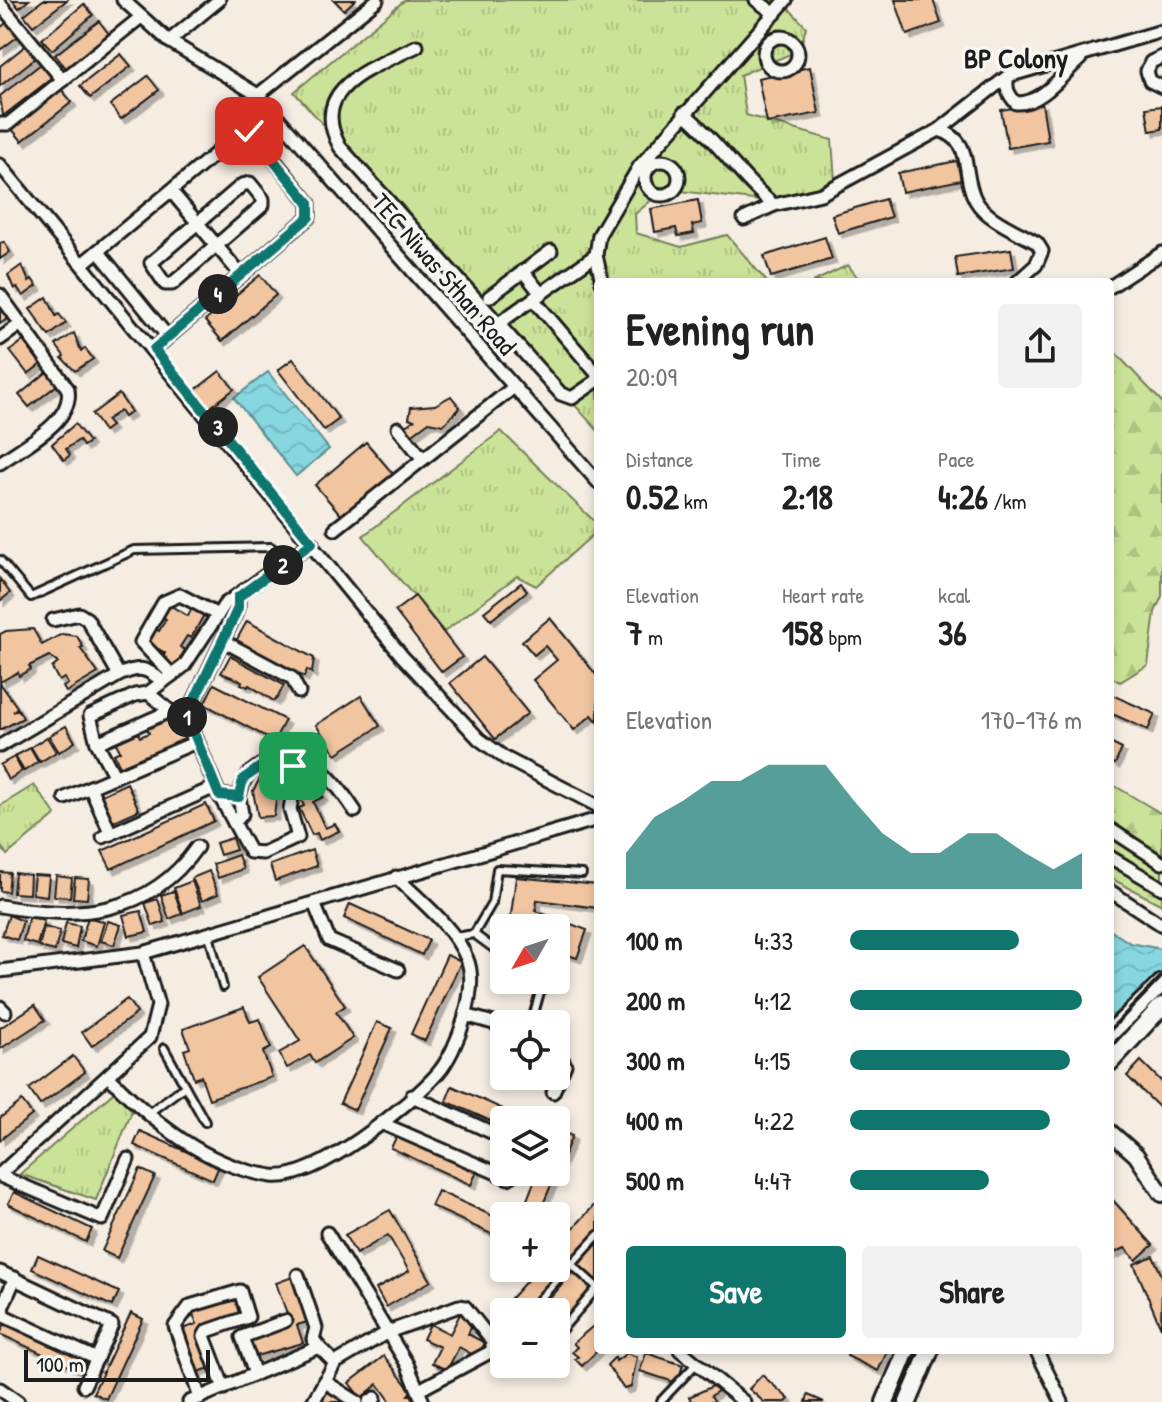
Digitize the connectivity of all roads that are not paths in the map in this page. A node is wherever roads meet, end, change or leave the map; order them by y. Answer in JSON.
{"nodes":[{"id":1,"x":123,"y":0,"type":"edge"},
{"id":2,"x":219,"y":0,"type":"edge"},
{"id":3,"x":377,"y":0,"type":"edge"},
{"id":4,"x":756,"y":0,"type":"edge"},
{"id":5,"x":786,"y":0,"type":"edge"},
{"id":6,"x":0,"y":4,"type":"edge"},
{"id":7,"x":141,"y":17,"type":"junction"},
{"id":8,"x":772,"y":18,"type":"junction"},
{"id":9,"x":1156,"y":33,"type":"edge"},
{"id":10,"x":785,"y":37,"type":"junction"},
{"id":11,"x":169,"y":41,"type":"junction"},
{"id":12,"x":417,"y":46,"type":"dead end"},
{"id":13,"x":746,"y":49,"type":"junction"},
{"id":14,"x":1083,"y":55,"type":"junction"},
{"id":15,"x":764,"y":56,"type":"junction"},
{"id":16,"x":1161,"y":57,"type":"edge"},
{"id":17,"x":1008,"y":76,"type":"junction"},
{"id":18,"x":63,"y":80,"type":"junction"},
{"id":19,"x":1162,"y":87,"type":"edge"},
{"id":20,"x":258,"y":95,"type":"junction"},
{"id":21,"x":684,"y":113,"type":"junction"},
{"id":22,"x":0,"y":124,"type":"edge"},
{"id":23,"x":939,"y":130,"type":"junction"},
{"id":24,"x":0,"y":165,"type":"edge"},
{"id":25,"x":171,"y":191,"type":"junction"},
{"id":26,"x":774,"y":205,"type":"junction"},
{"id":27,"x":744,"y":219,"type":"dead end"},
{"id":28,"x":198,"y":223,"type":"junction"},
{"id":29,"x":215,"y":244,"type":"junction"},
{"id":30,"x":98,"y":251,"type":"junction"},
{"id":31,"x":551,"y":251,"type":"dead end"},
{"id":32,"x":1162,"y":253,"type":"edge"},
{"id":33,"x":596,"y":255,"type":"junction"},
{"id":34,"x":82,"y":264,"type":"junction"},
{"id":35,"x":523,"y":271,"type":"junction"},
{"id":36,"x":241,"y":275,"type":"junction"},
{"id":37,"x":601,"y":278,"type":"edge"},
{"id":38,"x":1021,"y":278,"type":"edge"},
{"id":39,"x":1114,"y":284,"type":"edge"},
{"id":40,"x":0,"y":295,"type":"edge"},
{"id":41,"x":489,"y":297,"type":"dead end"},
{"id":42,"x":537,"y":297,"type":"junction"},
{"id":43,"x":499,"y":323,"type":"junction"},
{"id":44,"x":21,"y":324,"type":"junction"},
{"id":45,"x":168,"y":337,"type":"junction"},
{"id":46,"x":0,"y":339,"type":"edge"},
{"id":47,"x":154,"y":349,"type":"junction"},
{"id":48,"x":594,"y":372,"type":"edge"},
{"id":49,"x":594,"y":381,"type":"edge"},
{"id":50,"x":514,"y":387,"type":"junction"},
{"id":51,"x":398,"y":428,"type":"dead end"},
{"id":52,"x":423,"y":459,"type":"junction"},
{"id":53,"x":0,"y":463,"type":"edge"},
{"id":54,"x":594,"y":477,"type":"edge"},
{"id":55,"x":335,"y":529,"type":"dead end"},
{"id":56,"x":312,"y":543,"type":"junction"},
{"id":57,"x":282,"y":555,"type":"dead end"},
{"id":58,"x":0,"y":560,"type":"edge"},
{"id":59,"x":238,"y":597,"type":"junction"},
{"id":60,"x":218,"y":615,"type":"junction"},
{"id":61,"x":53,"y":620,"type":"dead end"},
{"id":62,"x":223,"y":641,"type":"junction"},
{"id":63,"x":119,"y":675,"type":"junction"},
{"id":64,"x":168,"y":678,"type":"junction"},
{"id":65,"x":299,"y":692,"type":"dead end"},
{"id":66,"x":148,"y":693,"type":"junction"},
{"id":67,"x":170,"y":711,"type":"junction"},
{"id":68,"x":187,"y":716,"type":"junction"},
{"id":69,"x":196,"y":742,"type":"junction"},
{"id":70,"x":97,"y":743,"type":"junction"},
{"id":71,"x":0,"y":746,"type":"edge"},
{"id":72,"x":288,"y":758,"type":"junction"},
{"id":73,"x":308,"y":762,"type":"junction"},
{"id":74,"x":297,"y":768,"type":"junction"},
{"id":75,"x":115,"y":777,"type":"junction"},
{"id":76,"x":90,"y":787,"type":"junction"},
{"id":77,"x":217,"y":791,"type":"junction"},
{"id":78,"x":239,"y":797,"type":"junction"},
{"id":79,"x":65,"y":798,"type":"dead end"},
{"id":80,"x":594,"y":804,"type":"edge"},
{"id":81,"x":355,"y":811,"type":"dead end"},
{"id":82,"x":594,"y":820,"type":"edge"},
{"id":83,"x":234,"y":823,"type":"junction"},
{"id":84,"x":1114,"y":832,"type":"edge"},
{"id":85,"x":197,"y":847,"type":"dead end"},
{"id":86,"x":489,"y":848,"type":"junction"},
{"id":87,"x":1114,"y":859,"type":"edge"},
{"id":88,"x":1162,"y":863,"type":"edge"},
{"id":89,"x":497,"y":869,"type":"junction"},
{"id":90,"x":582,"y":874,"type":"dead end"},
{"id":91,"x":396,"y":877,"type":"junction"},
{"id":92,"x":1162,"y":888,"type":"edge"},
{"id":93,"x":1114,"y":894,"type":"edge"},
{"id":94,"x":314,"y":903,"type":"junction"},
{"id":95,"x":0,"y":906,"type":"edge"},
{"id":96,"x":1162,"y":925,"type":"edge"},
{"id":97,"x":474,"y":934,"type":"junction"},
{"id":98,"x":209,"y":935,"type":"junction"},
{"id":99,"x":452,"y":937,"type":"junction"},
{"id":100,"x":490,"y":946,"type":"edge"},
{"id":101,"x":143,"y":953,"type":"junction"},
{"id":102,"x":398,"y":970,"type":"dead end"},
{"id":103,"x":0,"y":971,"type":"edge"},
{"id":104,"x":1162,"y":983,"type":"edge"},
{"id":105,"x":223,"y":987,"type":"dead end"},
{"id":106,"x":1162,"y":1006,"type":"edge"},
{"id":107,"x":465,"y":1015,"type":"junction"},
{"id":108,"x":490,"y":1022,"type":"edge"},
{"id":109,"x":1114,"y":1029,"type":"edge"},
{"id":110,"x":1132,"y":1038,"type":"junction"},
{"id":111,"x":164,"y":1048,"type":"dead end"},
{"id":112,"x":1114,"y":1058,"type":"edge"},
{"id":113,"x":109,"y":1077,"type":"junction"},
{"id":114,"x":185,"y":1086,"type":"junction"},
{"id":115,"x":412,"y":1096,"type":"junction"},
{"id":116,"x":146,"y":1115,"type":"junction"},
{"id":117,"x":205,"y":1122,"type":"dead end"},
{"id":118,"x":381,"y":1123,"type":"junction"},
{"id":119,"x":490,"y":1132,"type":"edge"},
{"id":120,"x":1114,"y":1136,"type":"edge"},
{"id":121,"x":128,"y":1159,"type":"dead end"},
{"id":122,"x":490,"y":1170,"type":"edge"},
{"id":123,"x":0,"y":1175,"type":"edge"},
{"id":124,"x":1162,"y":1194,"type":"edge"},
{"id":125,"x":327,"y":1233,"type":"dead end"},
{"id":126,"x":594,"y":1239,"type":"edge"},
{"id":127,"x":571,"y":1264,"type":"junction"},
{"id":128,"x":0,"y":1272,"type":"edge"},
{"id":129,"x":298,"y":1275,"type":"dead end"},
{"id":130,"x":15,"y":1278,"type":"junction"},
{"id":131,"x":594,"y":1284,"type":"edge"},
{"id":132,"x":594,"y":1293,"type":"edge"},
{"id":133,"x":541,"y":1298,"type":"edge"},
{"id":134,"x":570,"y":1320,"type":"edge"},
{"id":135,"x":285,"y":1321,"type":"dead end"},
{"id":136,"x":388,"y":1332,"type":"junction"},
{"id":137,"x":319,"y":1347,"type":"junction"},
{"id":138,"x":685,"y":1354,"type":"edge"},
{"id":139,"x":905,"y":1354,"type":"edge"},
{"id":140,"x":928,"y":1354,"type":"edge"},
{"id":141,"x":1038,"y":1354,"type":"edge"},
{"id":142,"x":97,"y":1359,"type":"junction"},
{"id":143,"x":335,"y":1363,"type":"junction"},
{"id":144,"x":697,"y":1363,"type":"junction"},
{"id":145,"x":255,"y":1374,"type":"junction"},
{"id":146,"x":324,"y":1381,"type":"junction"},
{"id":147,"x":84,"y":1386,"type":"dead end"},
{"id":148,"x":224,"y":1388,"type":"junction"},
{"id":149,"x":0,"y":1389,"type":"edge"},
{"id":150,"x":422,"y":1396,"type":"edge"},
{"id":151,"x":194,"y":1400,"type":"edge"},
{"id":152,"x":661,"y":1401,"type":"edge"},
{"id":153,"x":18,"y":1402,"type":"edge"},
{"id":154,"x":313,"y":1402,"type":"edge"},
{"id":155,"x":357,"y":1402,"type":"edge"},
{"id":156,"x":744,"y":1402,"type":"edge"},
{"id":157,"x":885,"y":1402,"type":"edge"},
{"id":158,"x":908,"y":1402,"type":"edge"},
{"id":159,"x":1062,"y":1402,"type":"edge"}],
"edges":[{"from":1,"to":7,"type":"street","name":"TEC Niwas Sthan Road"},
{"from":2,"to":11,"type":"street"},
{"from":3,"to":20,"type":"street"},
{"from":4,"to":8,"type":"street"},
{"from":5,"to":8,"type":"street"},
{"from":6,"to":18,"type":"street"},
{"from":7,"to":11,"type":"street","name":"TEC Niwas Sthan Road"},
{"from":7,"to":18,"type":"street"},
{"from":8,"to":10,"type":"street"},
{"from":8,"to":13,"type":"street"},
{"from":9,"to":14,"type":"street"},
{"from":9,"to":16,"type":"street"},
{"from":10,"to":15,"type":"street"},
{"from":10,"to":15,"type":"street"},
{"from":11,"to":20,"type":"street","name":"TEC Niwas Sthan Road"},
{"from":12,"to":43,"type":"street"},
{"from":13,"to":15,"type":"street"},
{"from":13,"to":21,"type":"street"},
{"from":14,"to":17,"type":"street"},
{"from":14,"to":17,"type":"street"},
{"from":16,"to":19,"type":"street"},
{"from":17,"to":23,"type":"street"},
{"from":18,"to":22,"type":"street"},
{"from":20,"to":50,"type":"street","name":"TEC Niwas Sthan Road"},
{"from":21,"to":26,"type":"street"},
{"from":21,"to":33,"type":"street"},
{"from":23,"to":26,"type":"street"},
{"from":23,"to":38,"type":"street"},
{"from":24,"to":34,"type":"street"},
{"from":25,"to":28,"type":"street"},
{"from":25,"to":30,"type":"street"},
{"from":25,"to":36,"type":"street"},
{"from":26,"to":27,"type":"street"},
{"from":28,"to":29,"type":"street"},
{"from":28,"to":29,"type":"street"},
{"from":28,"to":29,"type":"street"},
{"from":29,"to":36,"type":"street"},
{"from":30,"to":34,"type":"street"},
{"from":30,"to":45,"type":"street"},
{"from":31,"to":35,"type":"street"},
{"from":32,"to":39,"type":"street"},
{"from":33,"to":37,"type":"street"},
{"from":33,"to":42,"type":"street"},
{"from":34,"to":47,"type":"street"},
{"from":35,"to":41,"type":"street"},
{"from":35,"to":42,"type":"street"},
{"from":36,"to":45,"type":"street"},
{"from":40,"to":44,"type":"street"},
{"from":42,"to":43,"type":"street"},
{"from":42,"to":48,"type":"street"},
{"from":43,"to":49,"type":"street"},
{"from":44,"to":46,"type":"street"},
{"from":44,"to":53,"type":"street"},
{"from":45,"to":47,"type":"street"},
{"from":47,"to":56,"type":"street"},
{"from":50,"to":52,"type":"street"},
{"from":50,"to":54,"type":"street","name":"TEC Niwas Sthan Road"},
{"from":51,"to":52,"type":"street"},
{"from":52,"to":55,"type":"street"},
{"from":56,"to":59,"type":"street"},
{"from":56,"to":80,"type":"street"},
{"from":57,"to":58,"type":"lane"},
{"from":59,"to":60,"type":"street"},
{"from":59,"to":62,"type":"street"},
{"from":60,"to":64,"type":"street"},
{"from":60,"to":64,"type":"street"},
{"from":61,"to":63,"type":"street"},
{"from":62,"to":65,"type":"street"},
{"from":62,"to":68,"type":"street"},
{"from":63,"to":64,"type":"street"},
{"from":63,"to":71,"type":"street"},
{"from":64,"to":66,"type":"street"},
{"from":66,"to":67,"type":"street"},
{"from":66,"to":70,"type":"street"},
{"from":67,"to":68,"type":"street"},
{"from":67,"to":70,"type":"street"},
{"from":68,"to":69,"type":"street"},
{"from":69,"to":75,"type":"street"},
{"from":69,"to":77,"type":"street"},
{"from":70,"to":75,"type":"street"},
{"from":72,"to":73,"type":"street"},
{"from":72,"to":74,"type":"street"},
{"from":72,"to":78,"type":"street"},
{"from":73,"to":74,"type":"street"},
{"from":73,"to":81,"type":"street"},
{"from":74,"to":83,"type":"street"},
{"from":75,"to":76,"type":"street"},
{"from":76,"to":77,"type":"street"},
{"from":76,"to":79,"type":"street"},
{"from":77,"to":78,"type":"street"},
{"from":77,"to":83,"type":"street"},
{"from":78,"to":83,"type":"street"},
{"from":82,"to":86,"type":"street"},
{"from":84,"to":88,"type":"street"},
{"from":85,"to":95,"type":"street"},
{"from":86,"to":89,"type":"lane"},
{"from":86,"to":91,"type":"street"},
{"from":87,"to":92,"type":"street"},
{"from":89,"to":90,"type":"lane"},
{"from":89,"to":97,"type":"lane"},
{"from":91,"to":94,"type":"street"},
{"from":91,"to":99,"type":"street"},
{"from":93,"to":96,"type":"street"},
{"from":94,"to":98,"type":"street"},
{"from":94,"to":102,"type":"street"},
{"from":97,"to":99,"type":"lane"},
{"from":97,"to":100,"type":"lane"},
{"from":98,"to":101,"type":"street"},
{"from":98,"to":105,"type":"lane"},
{"from":99,"to":107,"type":"street"},
{"from":101,"to":103,"type":"street"},
{"from":101,"to":113,"type":"street"},
{"from":104,"to":109,"type":"main road"},
{"from":106,"to":110,"type":"main road"},
{"from":107,"to":108,"type":"street"},
{"from":107,"to":115,"type":"street"},
{"from":109,"to":110,"type":"main road"},
{"from":110,"to":112,"type":"main road"},
{"from":111,"to":114,"type":"lane"},
{"from":113,"to":116,"type":"street"},
{"from":113,"to":123,"type":"street"},
{"from":114,"to":116,"type":"lane"},
{"from":114,"to":117,"type":"lane"},
{"from":115,"to":118,"type":"street"},
{"from":115,"to":119,"type":"street"},
{"from":116,"to":118,"type":"street"},
{"from":118,"to":122,"type":"street"},
{"from":120,"to":124,"type":"street"},
{"from":121,"to":123,"type":"street"},
{"from":125,"to":136,"type":"street"},
{"from":126,"to":127,"type":"lane"},
{"from":127,"to":131,"type":"lane"},
{"from":127,"to":133,"type":"lane"},
{"from":128,"to":130,"type":"street"},
{"from":129,"to":137,"type":"street"},
{"from":130,"to":142,"type":"street"},
{"from":130,"to":142,"type":"street"},
{"from":132,"to":134,"type":"lane"},
{"from":135,"to":145,"type":"street"},
{"from":136,"to":143,"type":"street"},
{"from":136,"to":150,"type":"street"},
{"from":136,"to":150,"type":"street"},
{"from":137,"to":143,"type":"street"},
{"from":137,"to":145,"type":"street"},
{"from":138,"to":144,"type":"street"},
{"from":139,"to":157,"type":"main road"},
{"from":140,"to":158,"type":"main road"},
{"from":141,"to":159,"type":"street"},
{"from":142,"to":147,"type":"street"},
{"from":143,"to":146,"type":"street"},
{"from":144,"to":152,"type":"lane"},
{"from":144,"to":156,"type":"street"},
{"from":145,"to":148,"type":"street"},
{"from":146,"to":154,"type":"street"},
{"from":146,"to":155,"type":"street"},
{"from":148,"to":151,"type":"street"},
{"from":148,"to":151,"type":"street"},
{"from":149,"to":153,"type":"street"}]}
